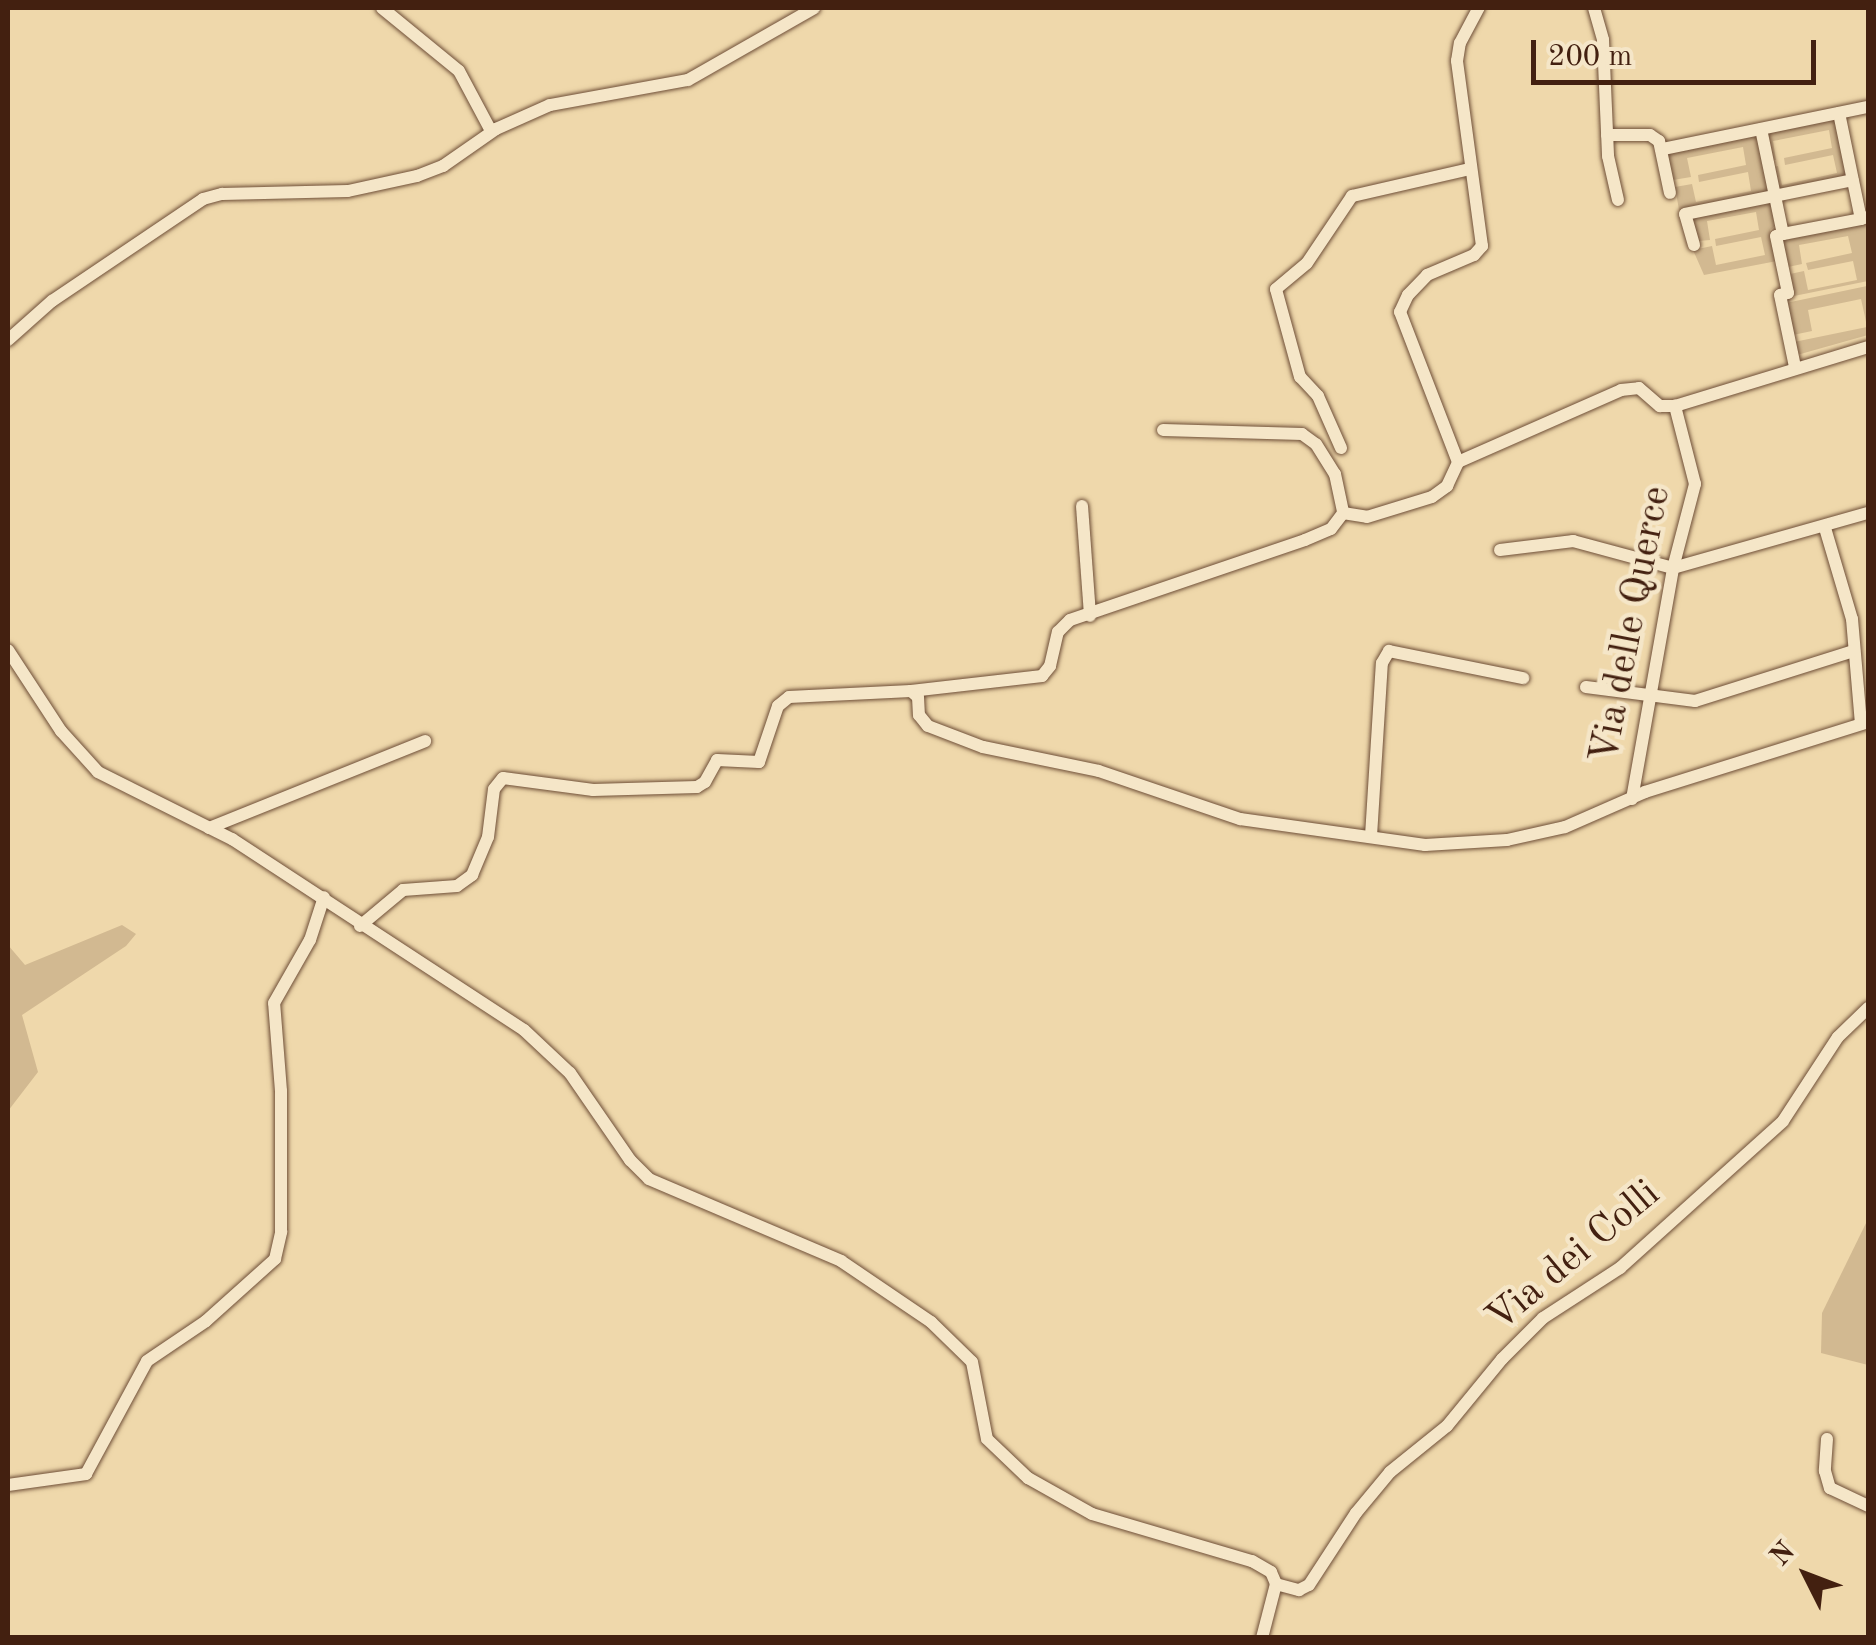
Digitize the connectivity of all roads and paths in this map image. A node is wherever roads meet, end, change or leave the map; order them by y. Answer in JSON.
{"nodes":[{"id":1,"x":382,"y":8,"type":"edge"},
{"id":2,"x":814,"y":8,"type":"edge"},
{"id":3,"x":1479,"y":8,"type":"edge"},
{"id":4,"x":1594,"y":8,"type":"edge"},
{"id":5,"x":1868,"y":107,"type":"edge"},
{"id":6,"x":1839,"y":113,"type":"junction"},
{"id":7,"x":1761,"y":129,"type":"junction"},
{"id":8,"x":491,"y":131,"type":"junction"},
{"id":9,"x":1606,"y":134,"type":"junction"},
{"id":10,"x":1663,"y":149,"type":"junction"},
{"id":11,"x":1470,"y":169,"type":"junction"},
{"id":12,"x":1853,"y":180,"type":"junction"},
{"id":13,"x":1670,"y":193,"type":"dead end"},
{"id":14,"x":1776,"y":196,"type":"junction"},
{"id":15,"x":1618,"y":200,"type":"dead end"},
{"id":16,"x":1865,"y":218,"type":"edge"},
{"id":17,"x":1784,"y":234,"type":"junction"},
{"id":18,"x":1694,"y":245,"type":"dead end"},
{"id":19,"x":8,"y":340,"type":"edge"},
{"id":20,"x":1868,"y":347,"type":"edge"},
{"id":21,"x":1795,"y":366,"type":"junction"},
{"id":22,"x":1674,"y":406,"type":"junction"},
{"id":23,"x":1162,"y":430,"type":"dead end"},
{"id":24,"x":1341,"y":448,"type":"dead end"},
{"id":25,"x":1458,"y":462,"type":"junction"},
{"id":26,"x":1082,"y":506,"type":"dead end"},
{"id":27,"x":1343,"y":512,"type":"junction"},
{"id":28,"x":1868,"y":513,"type":"edge"},
{"id":29,"x":1825,"y":528,"type":"junction"},
{"id":30,"x":1500,"y":550,"type":"dead end"},
{"id":31,"x":1674,"y":568,"type":"junction"},
{"id":32,"x":1090,"y":616,"type":"junction"},
{"id":33,"x":8,"y":650,"type":"edge"},
{"id":34,"x":1854,"y":651,"type":"junction"},
{"id":35,"x":1523,"y":678,"type":"dead end"},
{"id":36,"x":1586,"y":687,"type":"dead end"},
{"id":37,"x":911,"y":691,"type":"junction"},
{"id":38,"x":1652,"y":697,"type":"junction"},
{"id":39,"x":1864,"y":723,"type":"edge"},
{"id":40,"x":425,"y":742,"type":"dead end"},
{"id":41,"x":1632,"y":799,"type":"junction"},
{"id":42,"x":209,"y":828,"type":"junction"},
{"id":43,"x":1371,"y":836,"type":"junction"},
{"id":44,"x":324,"y":898,"type":"junction"},
{"id":45,"x":360,"y":926,"type":"junction"},
{"id":46,"x":1868,"y":1008,"type":"edge"},
{"id":47,"x":1827,"y":1439,"type":"dead end"},
{"id":48,"x":8,"y":1485,"type":"edge"},
{"id":49,"x":1868,"y":1506,"type":"edge"},
{"id":50,"x":1276,"y":1584,"type":"junction"},
{"id":51,"x":1262,"y":1638,"type":"edge"}],
"edges":[{"from":1,"to":8,"type":"street"},
{"from":2,"to":8,"type":"street"},
{"from":3,"to":11,"type":"street"},
{"from":4,"to":9,"type":"street"},
{"from":5,"to":6,"type":"street"},
{"from":6,"to":7,"type":"street"},
{"from":6,"to":12,"type":"street"},
{"from":7,"to":10,"type":"street"},
{"from":7,"to":14,"type":"street"},
{"from":8,"to":19,"type":"street"},
{"from":9,"to":10,"type":"street"},
{"from":9,"to":15,"type":"street"},
{"from":10,"to":13,"type":"street"},
{"from":11,"to":24,"type":"street"},
{"from":11,"to":25,"type":"street"},
{"from":12,"to":14,"type":"street"},
{"from":12,"to":16,"type":"street"},
{"from":14,"to":17,"type":"street"},
{"from":14,"to":18,"type":"street"},
{"from":16,"to":17,"type":"street"},
{"from":17,"to":21,"type":"street"},
{"from":20,"to":21,"type":"street"},
{"from":21,"to":22,"type":"street"},
{"from":22,"to":25,"type":"street"},
{"from":22,"to":31,"type":"street","name":"Via delle Querce"},
{"from":23,"to":27,"type":"street"},
{"from":25,"to":27,"type":"street"},
{"from":26,"to":32,"type":"street"},
{"from":27,"to":32,"type":"street"},
{"from":28,"to":29,"type":"street"},
{"from":29,"to":31,"type":"street"},
{"from":29,"to":34,"type":"street"},
{"from":30,"to":31,"type":"street"},
{"from":31,"to":38,"type":"street","name":"Via delle Querce"},
{"from":32,"to":37,"type":"street"},
{"from":33,"to":42,"type":"street"},
{"from":34,"to":38,"type":"street"},
{"from":34,"to":39,"type":"street"},
{"from":35,"to":43,"type":"street"},
{"from":36,"to":38,"type":"street"},
{"from":37,"to":43,"type":"street"},
{"from":37,"to":45,"type":"street"},
{"from":38,"to":41,"type":"street","name":"Via delle Querce"},
{"from":39,"to":41,"type":"street"},
{"from":40,"to":42,"type":"street"},
{"from":41,"to":43,"type":"street"},
{"from":42,"to":44,"type":"street"},
{"from":44,"to":45,"type":"street"},
{"from":44,"to":48,"type":"street"},
{"from":45,"to":50,"type":"street"},
{"from":46,"to":50,"type":"street","name":"Via dei Colli"},
{"from":47,"to":49,"type":"street"},
{"from":50,"to":51,"type":"street"}]}
